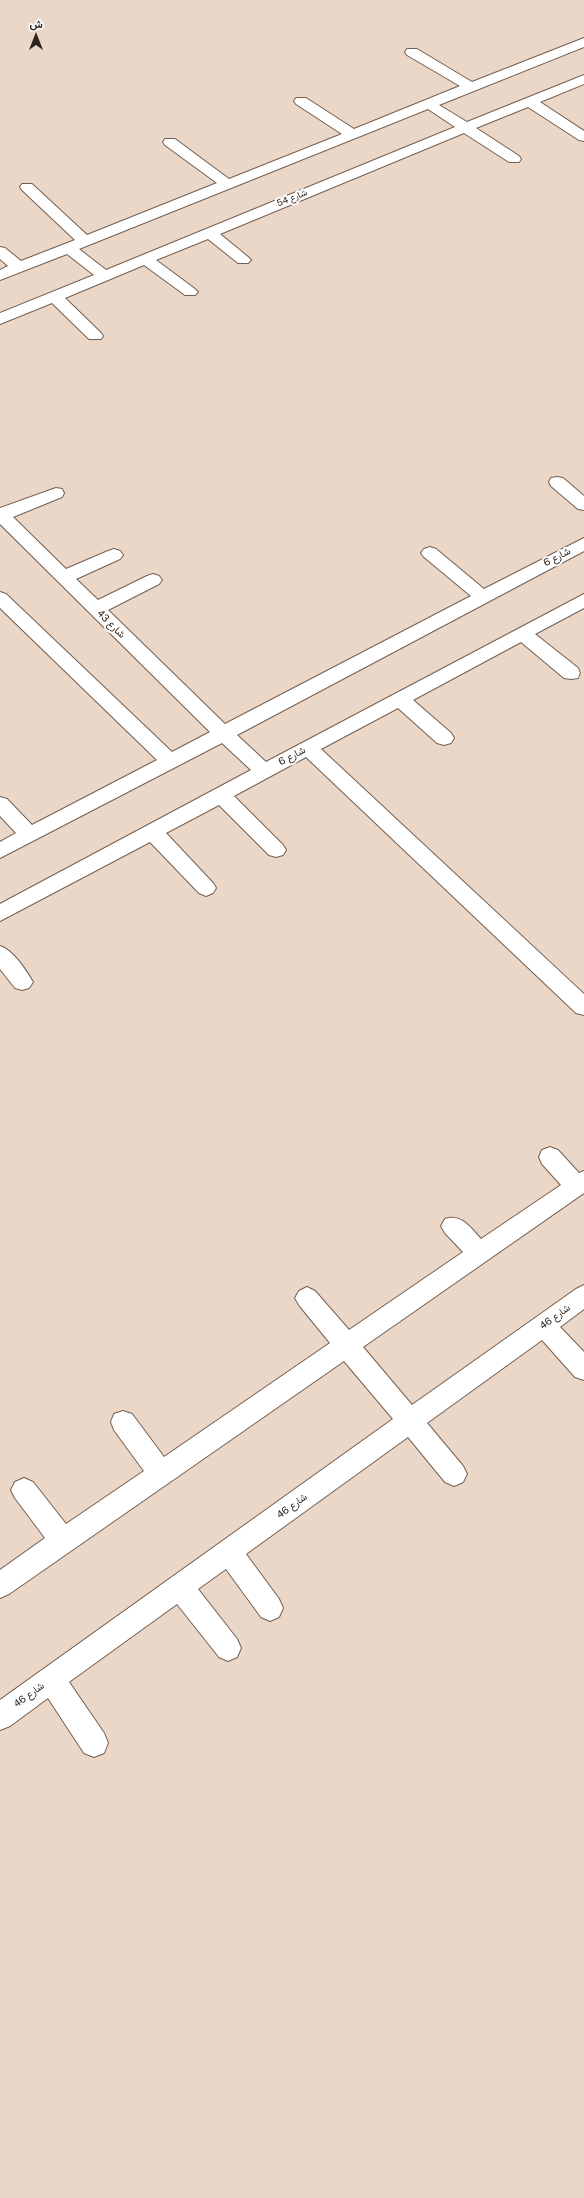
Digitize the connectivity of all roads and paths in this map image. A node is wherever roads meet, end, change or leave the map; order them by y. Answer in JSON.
{"nodes":[{"id":1,"x":584,"y":42,"type":"edge"},
{"id":2,"x":412,"y":52,"type":"dead end"},
{"id":3,"x":584,"y":79,"type":"edge"},
{"id":4,"x":471,"y":87,"type":"junction"},
{"id":5,"x":301,"y":101,"type":"dead end"},
{"id":6,"x":529,"y":101,"type":"junction"},
{"id":7,"x":429,"y":104,"type":"junction"},
{"id":8,"x":465,"y":128,"type":"junction"},
{"id":9,"x":352,"y":134,"type":"junction"},
{"id":10,"x":584,"y":137,"type":"edge"},
{"id":11,"x":170,"y":142,"type":"dead end"},
{"id":12,"x":514,"y":159,"type":"dead end"},
{"id":13,"x":227,"y":184,"type":"junction"},
{"id":14,"x":27,"y":187,"type":"dead end"},
{"id":15,"x":208,"y":232,"type":"junction"},
{"id":16,"x":85,"y":241,"type":"junction"},
{"id":17,"x":69,"y":248,"type":"junction"},
{"id":18,"x":0,"y":251,"type":"edge"},
{"id":19,"x":145,"y":259,"type":"junction"},
{"id":20,"x":243,"y":260,"type":"dead end"},
{"id":21,"x":18,"y":268,"type":"junction"},
{"id":22,"x":0,"y":275,"type":"edge"},
{"id":23,"x":104,"y":276,"type":"junction"},
{"id":24,"x":190,"y":292,"type":"dead end"},
{"id":25,"x":54,"y":296,"type":"junction"},
{"id":26,"x":0,"y":319,"type":"edge"},
{"id":27,"x":94,"y":336,"type":"dead end"},
{"id":28,"x":557,"y":482,"type":"dead end"},
{"id":29,"x":56,"y":493,"type":"dead end"},
{"id":30,"x":584,"y":505,"type":"edge"},
{"id":31,"x":1,"y":514,"type":"edge"},
{"id":32,"x":584,"y":544,"type":"edge"},
{"id":33,"x":430,"y":552,"type":"dead end"},
{"id":34,"x":114,"y":555,"type":"dead end"},
{"id":35,"x":65,"y":577,"type":"junction"},
{"id":36,"x":153,"y":580,"type":"dead end"},
{"id":37,"x":483,"y":597,"type":"junction"},
{"id":38,"x":0,"y":598,"type":"edge"},
{"id":39,"x":581,"y":605,"type":"edge"},
{"id":40,"x":96,"y":609,"type":"junction"},
{"id":41,"x":522,"y":633,"type":"junction"},
{"id":42,"x":571,"y":673,"type":"dead end"},
{"id":43,"x":400,"y":699,"type":"junction"},
{"id":44,"x":223,"y":734,"type":"junction"},
{"id":45,"x":444,"y":738,"type":"dead end"},
{"id":46,"x":308,"y":748,"type":"junction"},
{"id":47,"x":170,"y":761,"type":"junction"},
{"id":48,"x":264,"y":771,"type":"junction"},
{"id":49,"x":220,"y":794,"type":"junction"},
{"id":50,"x":0,"y":804,"type":"edge"},
{"id":51,"x":152,"y":831,"type":"junction"},
{"id":52,"x":30,"y":835,"type":"junction"},
{"id":53,"x":276,"y":850,"type":"dead end"},
{"id":54,"x":0,"y":851,"type":"edge"},
{"id":55,"x":206,"y":888,"type":"dead end"},
{"id":56,"x":0,"y":913,"type":"edge"},
{"id":57,"x":0,"y":954,"type":"edge"},
{"id":58,"x":22,"y":982,"type":"dead end"},
{"id":59,"x":584,"y":1007,"type":"edge"},
{"id":60,"x":550,"y":1157,"type":"dead end"},
{"id":61,"x":580,"y":1184,"type":"edge"},
{"id":62,"x":453,"y":1226,"type":"dead end"},
{"id":63,"x":480,"y":1253,"type":"junction"},
{"id":64,"x":584,"y":1296,"type":"edge"},
{"id":65,"x":307,"y":1298,"type":"dead end"},
{"id":66,"x":543,"y":1325,"type":"junction"},
{"id":67,"x":348,"y":1345,"type":"junction"},
{"id":68,"x":584,"y":1369,"type":"edge"},
{"id":69,"x":410,"y":1421,"type":"junction"},
{"id":70,"x":123,"y":1422,"type":"dead end"},
{"id":71,"x":160,"y":1474,"type":"junction"},
{"id":72,"x":454,"y":1474,"type":"dead end"},
{"id":73,"x":24,"y":1490,"type":"dead end"},
{"id":74,"x":63,"y":1541,"type":"junction"},
{"id":75,"x":229,"y":1552,"type":"junction"},
{"id":76,"x":0,"y":1585,"type":"edge"},
{"id":77,"x":180,"y":1587,"type":"junction"},
{"id":78,"x":270,"y":1608,"type":"dead end"},
{"id":79,"x":228,"y":1648,"type":"dead end"},
{"id":80,"x":51,"y":1679,"type":"junction"},
{"id":81,"x":0,"y":1716,"type":"edge"},
{"id":82,"x":94,"y":1743,"type":"dead end"}],
"edges":[{"from":1,"to":4,"type":"lane"},
{"from":2,"to":4,"type":"lane"},
{"from":3,"to":6,"type":"lane","name":"شارع 54"},
{"from":4,"to":7,"type":"lane"},
{"from":5,"to":9,"type":"lane"},
{"from":6,"to":8,"type":"lane","name":"شارع 54"},
{"from":6,"to":10,"type":"lane"},
{"from":7,"to":8,"type":"lane"},
{"from":7,"to":9,"type":"lane"},
{"from":8,"to":12,"type":"lane"},
{"from":8,"to":15,"type":"lane","name":"شارع 54"},
{"from":9,"to":13,"type":"lane"},
{"from":11,"to":13,"type":"lane"},
{"from":13,"to":16,"type":"lane"},
{"from":14,"to":16,"type":"lane"},
{"from":15,"to":19,"type":"lane","name":"شارع 54"},
{"from":15,"to":20,"type":"lane"},
{"from":16,"to":17,"type":"lane"},
{"from":17,"to":21,"type":"lane"},
{"from":17,"to":23,"type":"lane"},
{"from":18,"to":21,"type":"lane"},
{"from":19,"to":23,"type":"lane","name":"شارع 54"},
{"from":19,"to":24,"type":"lane"},
{"from":21,"to":22,"type":"lane"},
{"from":23,"to":25,"type":"lane","name":"شارع 54"},
{"from":25,"to":26,"type":"lane","name":"شارع 54"},
{"from":25,"to":27,"type":"lane"},
{"from":28,"to":30,"type":"lane"},
{"from":29,"to":31,"type":"lane"},
{"from":31,"to":35,"type":"lane","name":"شارع 43"},
{"from":32,"to":37,"type":"lane","name":"شارع 6"},
{"from":33,"to":37,"type":"lane"},
{"from":34,"to":35,"type":"lane"},
{"from":35,"to":40,"type":"lane","name":"شارع 43"},
{"from":36,"to":40,"type":"lane"},
{"from":37,"to":44,"type":"lane","name":"شارع 6"},
{"from":38,"to":47,"type":"lane"},
{"from":39,"to":41,"type":"lane","name":"شارع 6"},
{"from":40,"to":44,"type":"lane","name":"شارع 43"},
{"from":41,"to":42,"type":"lane"},
{"from":41,"to":43,"type":"lane","name":"شارع 6"},
{"from":43,"to":45,"type":"lane"},
{"from":43,"to":46,"type":"lane","name":"شارع 6"},
{"from":44,"to":47,"type":"lane","name":"شارع 6"},
{"from":44,"to":48,"type":"lane","name":"شارع 43"},
{"from":46,"to":48,"type":"lane","name":"شارع 6"},
{"from":46,"to":59,"type":"lane"},
{"from":47,"to":52,"type":"lane","name":"شارع 6"},
{"from":48,"to":49,"type":"lane","name":"شارع 6"},
{"from":49,"to":51,"type":"lane","name":"شارع 6"},
{"from":49,"to":53,"type":"lane"},
{"from":50,"to":52,"type":"lane"},
{"from":51,"to":55,"type":"lane"},
{"from":51,"to":56,"type":"lane","name":"شارع 6"},
{"from":52,"to":54,"type":"lane","name":"شارع 6"},
{"from":57,"to":58,"type":"lane"},
{"from":60,"to":61,"type":"lane"},
{"from":61,"to":63,"type":"lane"},
{"from":62,"to":63,"type":"lane"},
{"from":63,"to":67,"type":"lane"},
{"from":64,"to":66,"type":"lane","name":"شارع 46"},
{"from":65,"to":67,"type":"lane"},
{"from":66,"to":68,"type":"lane"},
{"from":66,"to":69,"type":"lane","name":"شارع 46"},
{"from":67,"to":69,"type":"lane"},
{"from":67,"to":71,"type":"lane"},
{"from":69,"to":72,"type":"lane"},
{"from":69,"to":75,"type":"lane","name":"شارع 46"},
{"from":70,"to":71,"type":"lane"},
{"from":71,"to":74,"type":"lane"},
{"from":73,"to":74,"type":"lane"},
{"from":74,"to":76,"type":"lane"},
{"from":75,"to":77,"type":"lane","name":"شارع 46"},
{"from":75,"to":78,"type":"lane"},
{"from":77,"to":79,"type":"lane"},
{"from":77,"to":80,"type":"lane","name":"شارع 46"},
{"from":80,"to":81,"type":"lane","name":"شارع 46"},
{"from":80,"to":82,"type":"lane"}]}
